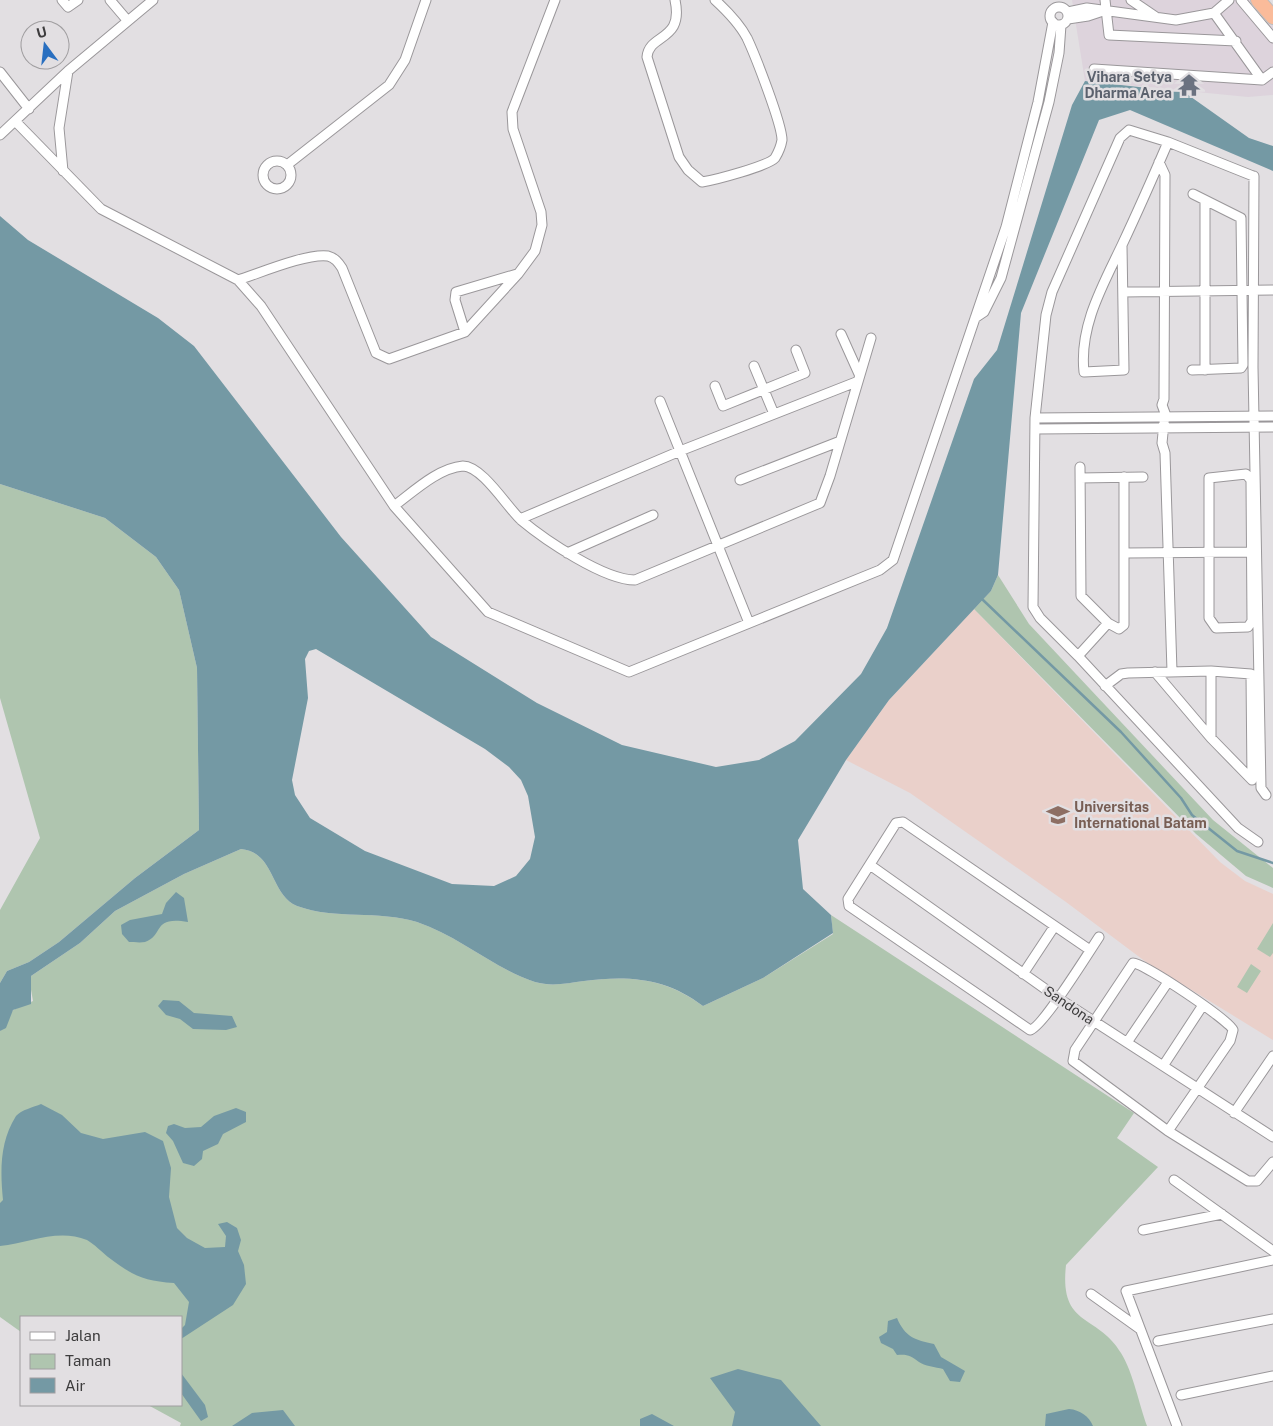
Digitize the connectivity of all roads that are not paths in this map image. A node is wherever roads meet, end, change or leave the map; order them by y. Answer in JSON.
{"nodes":[{"id":1,"x":62,"y":0,"type":"edge"},
{"id":2,"x":78,"y":0,"type":"edge"},
{"id":3,"x":110,"y":0,"type":"edge"},
{"id":4,"x":153,"y":0,"type":"edge"},
{"id":5,"x":426,"y":0,"type":"edge"},
{"id":6,"x":555,"y":0,"type":"edge"},
{"id":7,"x":675,"y":0,"type":"edge"},
{"id":8,"x":715,"y":0,"type":"edge"},
{"id":9,"x":1105,"y":0,"type":"edge"},
{"id":10,"x":1131,"y":0,"type":"edge"},
{"id":11,"x":1228,"y":0,"type":"edge"},
{"id":12,"x":1241,"y":0,"type":"edge"},
{"id":13,"x":1258,"y":0,"type":"edge"},
{"id":14,"x":1105,"y":10,"type":"junction"},
{"id":15,"x":1061,"y":12,"type":"edge"},
{"id":16,"x":1214,"y":13,"type":"junction"},
{"id":17,"x":1273,"y":17,"type":"edge"},
{"id":18,"x":1158,"y":19,"type":"junction"},
{"id":19,"x":127,"y":20,"type":"junction"},
{"id":20,"x":1273,"y":38,"type":"edge"},
{"id":21,"x":1236,"y":41,"type":"junction"},
{"id":22,"x":1094,"y":69,"type":"dead end"},
{"id":23,"x":68,"y":71,"type":"junction"},
{"id":24,"x":0,"y":72,"type":"edge"},
{"id":25,"x":1273,"y":72,"type":"edge"},
{"id":26,"x":1262,"y":80,"type":"junction"},
{"id":27,"x":30,"y":109,"type":"junction"},
{"id":28,"x":16,"y":122,"type":"junction"},
{"id":29,"x":0,"y":135,"type":"edge"},
{"id":30,"x":1168,"y":142,"type":"junction"},
{"id":31,"x":1159,"y":162,"type":"junction"},
{"id":32,"x":287,"y":165,"type":"dead end"},
{"id":33,"x":63,"y":171,"type":"junction"},
{"id":34,"x":1193,"y":194,"type":"dead end"},
{"id":35,"x":1205,"y":201,"type":"junction"},
{"id":36,"x":1122,"y":246,"type":"junction"},
{"id":37,"x":518,"y":274,"type":"junction"},
{"id":38,"x":238,"y":280,"type":"junction"},
{"id":39,"x":1248,"y":290,"type":"junction"},
{"id":40,"x":1273,"y":290,"type":"edge"},
{"id":41,"x":1204,"y":291,"type":"junction"},
{"id":42,"x":1123,"y":292,"type":"junction"},
{"id":43,"x":1164,"y":292,"type":"junction"},
{"id":44,"x":465,"y":332,"type":"junction"},
{"id":45,"x":841,"y":334,"type":"dead end"},
{"id":46,"x":871,"y":338,"type":"dead end"},
{"id":47,"x":796,"y":350,"type":"dead end"},
{"id":48,"x":754,"y":366,"type":"dead end"},
{"id":49,"x":1192,"y":370,"type":"dead end"},
{"id":50,"x":1205,"y":370,"type":"junction"},
{"id":51,"x":857,"y":378,"type":"junction"},
{"id":52,"x":716,"y":386,"type":"dead end"},
{"id":53,"x":764,"y":390,"type":"junction"},
{"id":54,"x":660,"y":401,"type":"dead end"},
{"id":55,"x":774,"y":414,"type":"junction"},
{"id":56,"x":1165,"y":415,"type":"junction"},
{"id":57,"x":1273,"y":416,"type":"edge"},
{"id":58,"x":1255,"y":417,"type":"junction"},
{"id":59,"x":1036,"y":418,"type":"junction"},
{"id":60,"x":1102,"y":419,"type":"junction"},
{"id":61,"x":1255,"y":427,"type":"junction"},
{"id":62,"x":1273,"y":427,"type":"edge"},
{"id":63,"x":1036,"y":429,"type":"junction"},
{"id":64,"x":1101,"y":429,"type":"junction"},
{"id":65,"x":1164,"y":431,"type":"junction"},
{"id":66,"x":838,"y":442,"type":"junction"},
{"id":67,"x":680,"y":451,"type":"junction"},
{"id":68,"x":1080,"y":466,"type":"dead end"},
{"id":69,"x":1124,"y":477,"type":"junction"},
{"id":70,"x":1143,"y":477,"type":"dead end"},
{"id":71,"x":1080,"y":478,"type":"junction"},
{"id":72,"x":740,"y":480,"type":"dead end"},
{"id":73,"x":394,"y":506,"type":"junction"},
{"id":74,"x":653,"y":515,"type":"dead end"},
{"id":75,"x":520,"y":519,"type":"junction"},
{"id":76,"x":718,"y":544,"type":"junction"},
{"id":77,"x":1169,"y":551,"type":"junction"},
{"id":78,"x":1126,"y":552,"type":"junction"},
{"id":79,"x":1210,"y":552,"type":"junction"},
{"id":80,"x":1251,"y":552,"type":"junction"},
{"id":81,"x":567,"y":553,"type":"junction"},
{"id":82,"x":749,"y":623,"type":"junction"},
{"id":83,"x":1108,"y":623,"type":"junction"},
{"id":84,"x":1078,"y":656,"type":"junction"},
{"id":85,"x":1172,"y":670,"type":"junction"},
{"id":86,"x":1211,"y":671,"type":"junction"},
{"id":87,"x":1154,"y":672,"type":"junction"},
{"id":88,"x":1105,"y":686,"type":"junction"},
{"id":89,"x":1211,"y":738,"type":"junction"},
{"id":90,"x":1266,"y":795,"type":"dead end"},
{"id":91,"x":1258,"y":842,"type":"dead end"},
{"id":92,"x":870,"y":865,"type":"junction"},
{"id":93,"x":1054,"y":927,"type":"junction"},
{"id":94,"x":1099,"y":936,"type":"dead end"},
{"id":95,"x":1090,"y":950,"type":"junction"},
{"id":96,"x":1023,"y":974,"type":"junction"},
{"id":97,"x":1168,"y":982,"type":"junction"},
{"id":98,"x":1058,"y":998,"type":"junction"},
{"id":99,"x":1203,"y":1005,"type":"junction"},
{"id":100,"x":1093,"y":1021,"type":"junction"},
{"id":101,"x":1128,"y":1042,"type":"junction"},
{"id":102,"x":1273,"y":1056,"type":"edge"},
{"id":103,"x":1163,"y":1066,"type":"junction"},
{"id":104,"x":1198,"y":1089,"type":"junction"},
{"id":105,"x":1234,"y":1113,"type":"junction"},
{"id":106,"x":1168,"y":1130,"type":"junction"},
{"id":107,"x":1273,"y":1137,"type":"edge"},
{"id":108,"x":1273,"y":1162,"type":"edge"},
{"id":109,"x":1174,"y":1180,"type":"dead end"},
{"id":110,"x":1222,"y":1214,"type":"junction"},
{"id":111,"x":1143,"y":1230,"type":"dead end"},
{"id":112,"x":1273,"y":1251,"type":"edge"},
{"id":113,"x":1273,"y":1260,"type":"edge"},
{"id":114,"x":1091,"y":1294,"type":"dead end"},
{"id":115,"x":1273,"y":1320,"type":"edge"},
{"id":116,"x":1140,"y":1329,"type":"junction"},
{"id":117,"x":1158,"y":1341,"type":"dead end"},
{"id":118,"x":1273,"y":1376,"type":"edge"},
{"id":119,"x":1181,"y":1395,"type":"dead end"},
{"id":120,"x":1177,"y":1426,"type":"edge"}],
"edges":[{"from":1,"to":2,"type":"street"},
{"from":3,"to":19,"type":"street"},
{"from":4,"to":19,"type":"street"},
{"from":5,"to":32,"type":"street"},
{"from":6,"to":37,"type":"street"},
{"from":7,"to":8,"type":"street"},
{"from":9,"to":14,"type":"street"},
{"from":10,"to":18,"type":"street"},
{"from":11,"to":16,"type":"street"},
{"from":12,"to":20,"type":"street"},
{"from":13,"to":17,"type":"highway"},
{"from":14,"to":15,"type":"street"},
{"from":14,"to":18,"type":"street"},
{"from":14,"to":21,"type":"street"},
{"from":15,"to":82,"type":"street"},
{"from":16,"to":18,"type":"street"},
{"from":16,"to":21,"type":"street"},
{"from":19,"to":23,"type":"street"},
{"from":21,"to":26,"type":"street"},
{"from":22,"to":26,"type":"street"},
{"from":23,"to":27,"type":"street"},
{"from":23,"to":33,"type":"street"},
{"from":24,"to":27,"type":"street"},
{"from":25,"to":26,"type":"street"},
{"from":27,"to":28,"type":"street"},
{"from":28,"to":29,"type":"street"},
{"from":28,"to":33,"type":"street"},
{"from":30,"to":31,"type":"street"},
{"from":30,"to":39,"type":"street"},
{"from":30,"to":59,"type":"street"},
{"from":31,"to":36,"type":"street"},
{"from":31,"to":43,"type":"street"},
{"from":33,"to":38,"type":"street"},
{"from":34,"to":35,"type":"street"},
{"from":35,"to":39,"type":"street"},
{"from":35,"to":41,"type":"street"},
{"from":36,"to":42,"type":"street"},
{"from":36,"to":42,"type":"street"},
{"from":37,"to":44,"type":"street"},
{"from":37,"to":44,"type":"street"},
{"from":38,"to":44,"type":"street"},
{"from":38,"to":73,"type":"street"},
{"from":39,"to":40,"type":"street"},
{"from":39,"to":41,"type":"street"},
{"from":39,"to":50,"type":"street"},
{"from":39,"to":58,"type":"street"},
{"from":41,"to":43,"type":"street"},
{"from":41,"to":50,"type":"street"},
{"from":42,"to":43,"type":"street"},
{"from":43,"to":56,"type":"street"},
{"from":45,"to":51,"type":"street"},
{"from":46,"to":51,"type":"street"},
{"from":47,"to":53,"type":"street"},
{"from":48,"to":53,"type":"street"},
{"from":49,"to":50,"type":"street"},
{"from":51,"to":55,"type":"street"},
{"from":51,"to":66,"type":"street"},
{"from":52,"to":53,"type":"street"},
{"from":53,"to":55,"type":"street"},
{"from":54,"to":67,"type":"street"},
{"from":55,"to":67,"type":"street"},
{"from":56,"to":58,"type":"street"},
{"from":56,"to":60,"type":"street"},
{"from":56,"to":65,"type":"street"},
{"from":57,"to":58,"type":"street"},
{"from":58,"to":61,"type":"street"},
{"from":59,"to":60,"type":"street"},
{"from":59,"to":63,"type":"street"},
{"from":60,"to":64,"type":"street"},
{"from":61,"to":62,"type":"street"},
{"from":61,"to":65,"type":"street"},
{"from":61,"to":90,"type":"street"},
{"from":63,"to":64,"type":"street"},
{"from":63,"to":84,"type":"street"},
{"from":64,"to":65,"type":"street"},
{"from":65,"to":77,"type":"street"},
{"from":66,"to":72,"type":"street"},
{"from":66,"to":76,"type":"street"},
{"from":67,"to":75,"type":"street"},
{"from":67,"to":76,"type":"street"},
{"from":68,"to":71,"type":"street"},
{"from":69,"to":70,"type":"street"},
{"from":69,"to":71,"type":"street"},
{"from":69,"to":78,"type":"street"},
{"from":71,"to":83,"type":"street"},
{"from":73,"to":75,"type":"street"},
{"from":73,"to":82,"type":"street"},
{"from":74,"to":81,"type":"street"},
{"from":75,"to":81,"type":"street"},
{"from":76,"to":81,"type":"street"},
{"from":76,"to":82,"type":"street"},
{"from":77,"to":78,"type":"street"},
{"from":77,"to":79,"type":"street"},
{"from":77,"to":85,"type":"street"},
{"from":78,"to":83,"type":"street"},
{"from":79,"to":80,"type":"street"},
{"from":79,"to":80,"type":"street"},
{"from":79,"to":80,"type":"street"},
{"from":83,"to":84,"type":"street"},
{"from":84,"to":88,"type":"street"},
{"from":85,"to":86,"type":"street"},
{"from":85,"to":87,"type":"street"},
{"from":86,"to":89,"type":"street"},
{"from":86,"to":89,"type":"street"},
{"from":87,"to":88,"type":"street"},
{"from":87,"to":89,"type":"street"},
{"from":88,"to":91,"type":"street"},
{"from":92,"to":93,"type":"street"},
{"from":92,"to":96,"type":"street","name":"Sandona"},
{"from":92,"to":98,"type":"street"},
{"from":93,"to":95,"type":"street"},
{"from":93,"to":96,"type":"street"},
{"from":94,"to":95,"type":"street"},
{"from":95,"to":98,"type":"street"},
{"from":96,"to":98,"type":"street","name":"Sandona"},
{"from":97,"to":99,"type":"street"},
{"from":97,"to":100,"type":"street"},
{"from":97,"to":101,"type":"street"},
{"from":98,"to":100,"type":"street","name":"Sandona"},
{"from":99,"to":103,"type":"street"},
{"from":99,"to":104,"type":"street"},
{"from":100,"to":101,"type":"street","name":"Sandona"},
{"from":100,"to":106,"type":"street"},
{"from":101,"to":103,"type":"street","name":"Sandona"},
{"from":102,"to":105,"type":"street"},
{"from":103,"to":104,"type":"street","name":"Sandona"},
{"from":104,"to":105,"type":"street","name":"Sandona"},
{"from":104,"to":106,"type":"street"},
{"from":105,"to":107,"type":"street","name":"Sandona"},
{"from":106,"to":108,"type":"street"},
{"from":109,"to":110,"type":"street"},
{"from":110,"to":111,"type":"street"},
{"from":110,"to":112,"type":"street"},
{"from":113,"to":116,"type":"street"},
{"from":114,"to":116,"type":"street"},
{"from":115,"to":117,"type":"street"},
{"from":116,"to":120,"type":"street"},
{"from":118,"to":119,"type":"street"}]}
